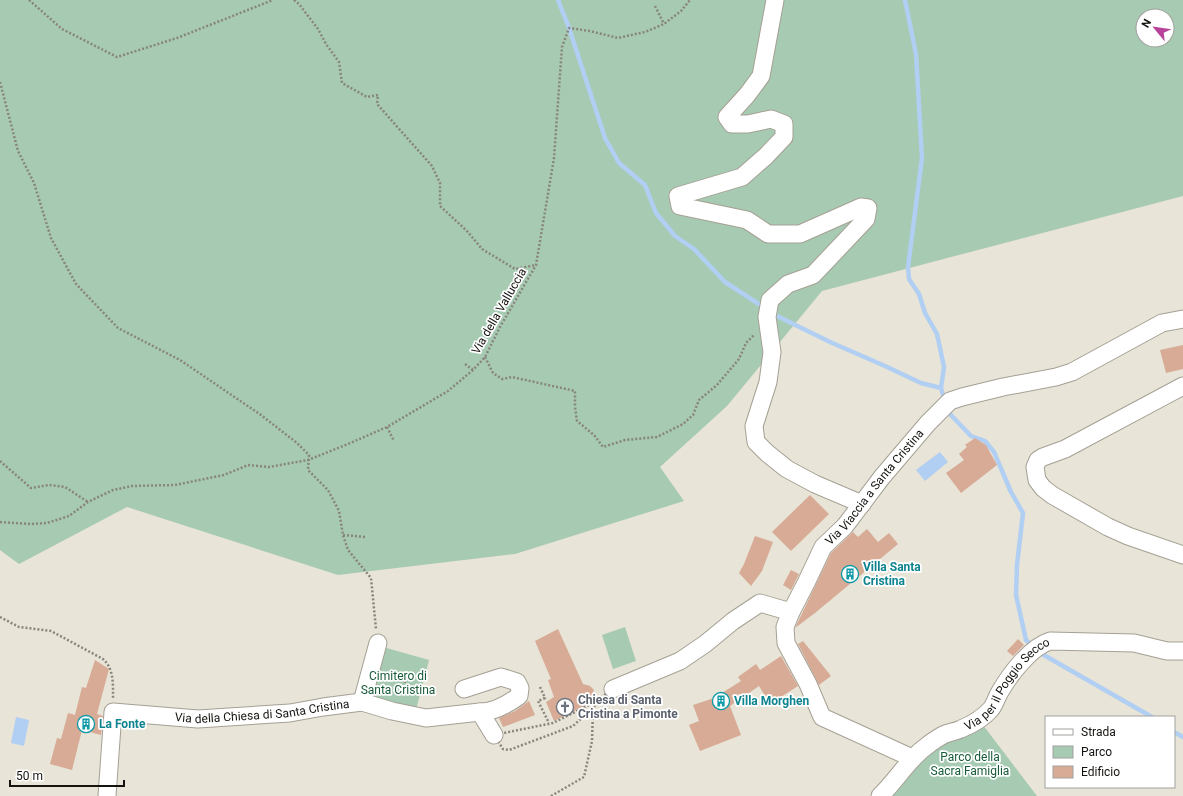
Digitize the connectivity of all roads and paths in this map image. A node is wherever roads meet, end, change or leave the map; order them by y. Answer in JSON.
{"nodes":[{"id":1,"x":29,"y":0,"type":"edge"},
{"id":2,"x":273,"y":0,"type":"edge"},
{"id":3,"x":294,"y":0,"type":"edge"},
{"id":4,"x":690,"y":0,"type":"edge"},
{"id":5,"x":775,"y":0,"type":"edge"},
{"id":6,"x":655,"y":6,"type":"dead end"},
{"id":7,"x":664,"y":24,"type":"junction"},
{"id":8,"x":0,"y":82,"type":"edge"},
{"id":9,"x":536,"y":265,"type":"junction"},
{"id":10,"x":767,"y":317,"type":"junction"},
{"id":11,"x":1183,"y":318,"type":"edge"},
{"id":12,"x":485,"y":357,"type":"junction"},
{"id":13,"x":465,"y":364,"type":"dead end"},
{"id":14,"x":473,"y":370,"type":"junction"},
{"id":15,"x":1183,"y":386,"type":"edge"},
{"id":16,"x":386,"y":426,"type":"junction"},
{"id":17,"x":394,"y":441,"type":"dead end"},
{"id":18,"x":308,"y":460,"type":"junction"},
{"id":19,"x":0,"y":461,"type":"edge"},
{"id":20,"x":88,"y":502,"type":"junction"},
{"id":21,"x":862,"y":504,"type":"junction"},
{"id":22,"x":0,"y":522,"type":"edge"},
{"id":23,"x":343,"y":536,"type":"junction"},
{"id":24,"x":366,"y":537,"type":"dead end"},
{"id":25,"x":1183,"y":555,"type":"edge"},
{"id":26,"x":791,"y":612,"type":"junction"},
{"id":27,"x":0,"y":617,"type":"edge"},
{"id":28,"x":378,"y":643,"type":"joint"},
{"id":29,"x":1183,"y":651,"type":"edge"},
{"id":30,"x":369,"y":672,"type":"junction"},
{"id":31,"x":406,"y":682,"type":"dead end"},
{"id":32,"x":113,"y":685,"type":"dead end"},
{"id":33,"x":540,"y":688,"type":"dead end"},
{"id":34,"x":464,"y":689,"type":"dead end"},
{"id":35,"x":613,"y":690,"type":"joint"},
{"id":36,"x":362,"y":702,"type":"junction"},
{"id":37,"x":480,"y":712,"type":"junction"},
{"id":38,"x":549,"y":723,"type":"junction"},
{"id":39,"x":494,"y":736,"type":"junction"},
{"id":40,"x":912,"y":758,"type":"junction"},
{"id":41,"x":107,"y":796,"type":"edge"},
{"id":42,"x":551,"y":796,"type":"edge"},
{"id":43,"x":880,"y":796,"type":"edge"}],
"edges":[{"from":1,"to":2,"type":"path"},
{"from":3,"to":9,"type":"path"},
{"from":4,"to":7,"type":"path","name":"Via della Valluccia"},
{"from":5,"to":10,"type":"street"},
{"from":6,"to":7,"type":"path"},
{"from":7,"to":9,"type":"path","name":"Via della Valluccia"},
{"from":8,"to":18,"type":"path"},
{"from":9,"to":12,"type":"path","name":"Via della Valluccia"},
{"from":10,"to":12,"type":"path"},
{"from":10,"to":21,"type":"street"},
{"from":11,"to":21,"type":"street","name":"Via Viaccia a Santa Cristina"},
{"from":12,"to":14,"type":"path","name":"Via della Valluccia"},
{"from":13,"to":14,"type":"path"},
{"from":14,"to":16,"type":"path","name":"Via della Valluccia"},
{"from":15,"to":25,"type":"street"},
{"from":16,"to":17,"type":"path"},
{"from":16,"to":18,"type":"path","name":"Via della Valluccia"},
{"from":18,"to":20,"type":"path","name":"Via della Valluccia"},
{"from":18,"to":23,"type":"path"},
{"from":19,"to":20,"type":"path"},
{"from":20,"to":22,"type":"path","name":"Via della Valluccia"},
{"from":21,"to":26,"type":"street","name":"Via Viaccia a Santa Cristina"},
{"from":23,"to":24,"type":"path"},
{"from":23,"to":28,"type":"path"},
{"from":26,"to":35,"type":"street"},
{"from":26,"to":40,"type":"street","name":"Via Viaccia a Santa Cristina"},
{"from":27,"to":32,"type":"path"},
{"from":28,"to":30,"type":"street"},
{"from":29,"to":40,"type":"street","name":"Via per il Poggio Secco"},
{"from":30,"to":31,"type":"path"},
{"from":30,"to":36,"type":"street"},
{"from":33,"to":38,"type":"path"},
{"from":34,"to":37,"type":"street","name":"Via della Chiesa di Santa Cristina"},
{"from":35,"to":38,"type":"path"},
{"from":36,"to":37,"type":"street","name":"Via della Chiesa di Santa Cristina"},
{"from":36,"to":41,"type":"street","name":"Via della Chiesa di Santa Cristina"},
{"from":37,"to":39,"type":"street"},
{"from":38,"to":39,"type":"path"},
{"from":39,"to":42,"type":"path"},
{"from":40,"to":43,"type":"street","name":"Via per il Poggio Secco"}]}
